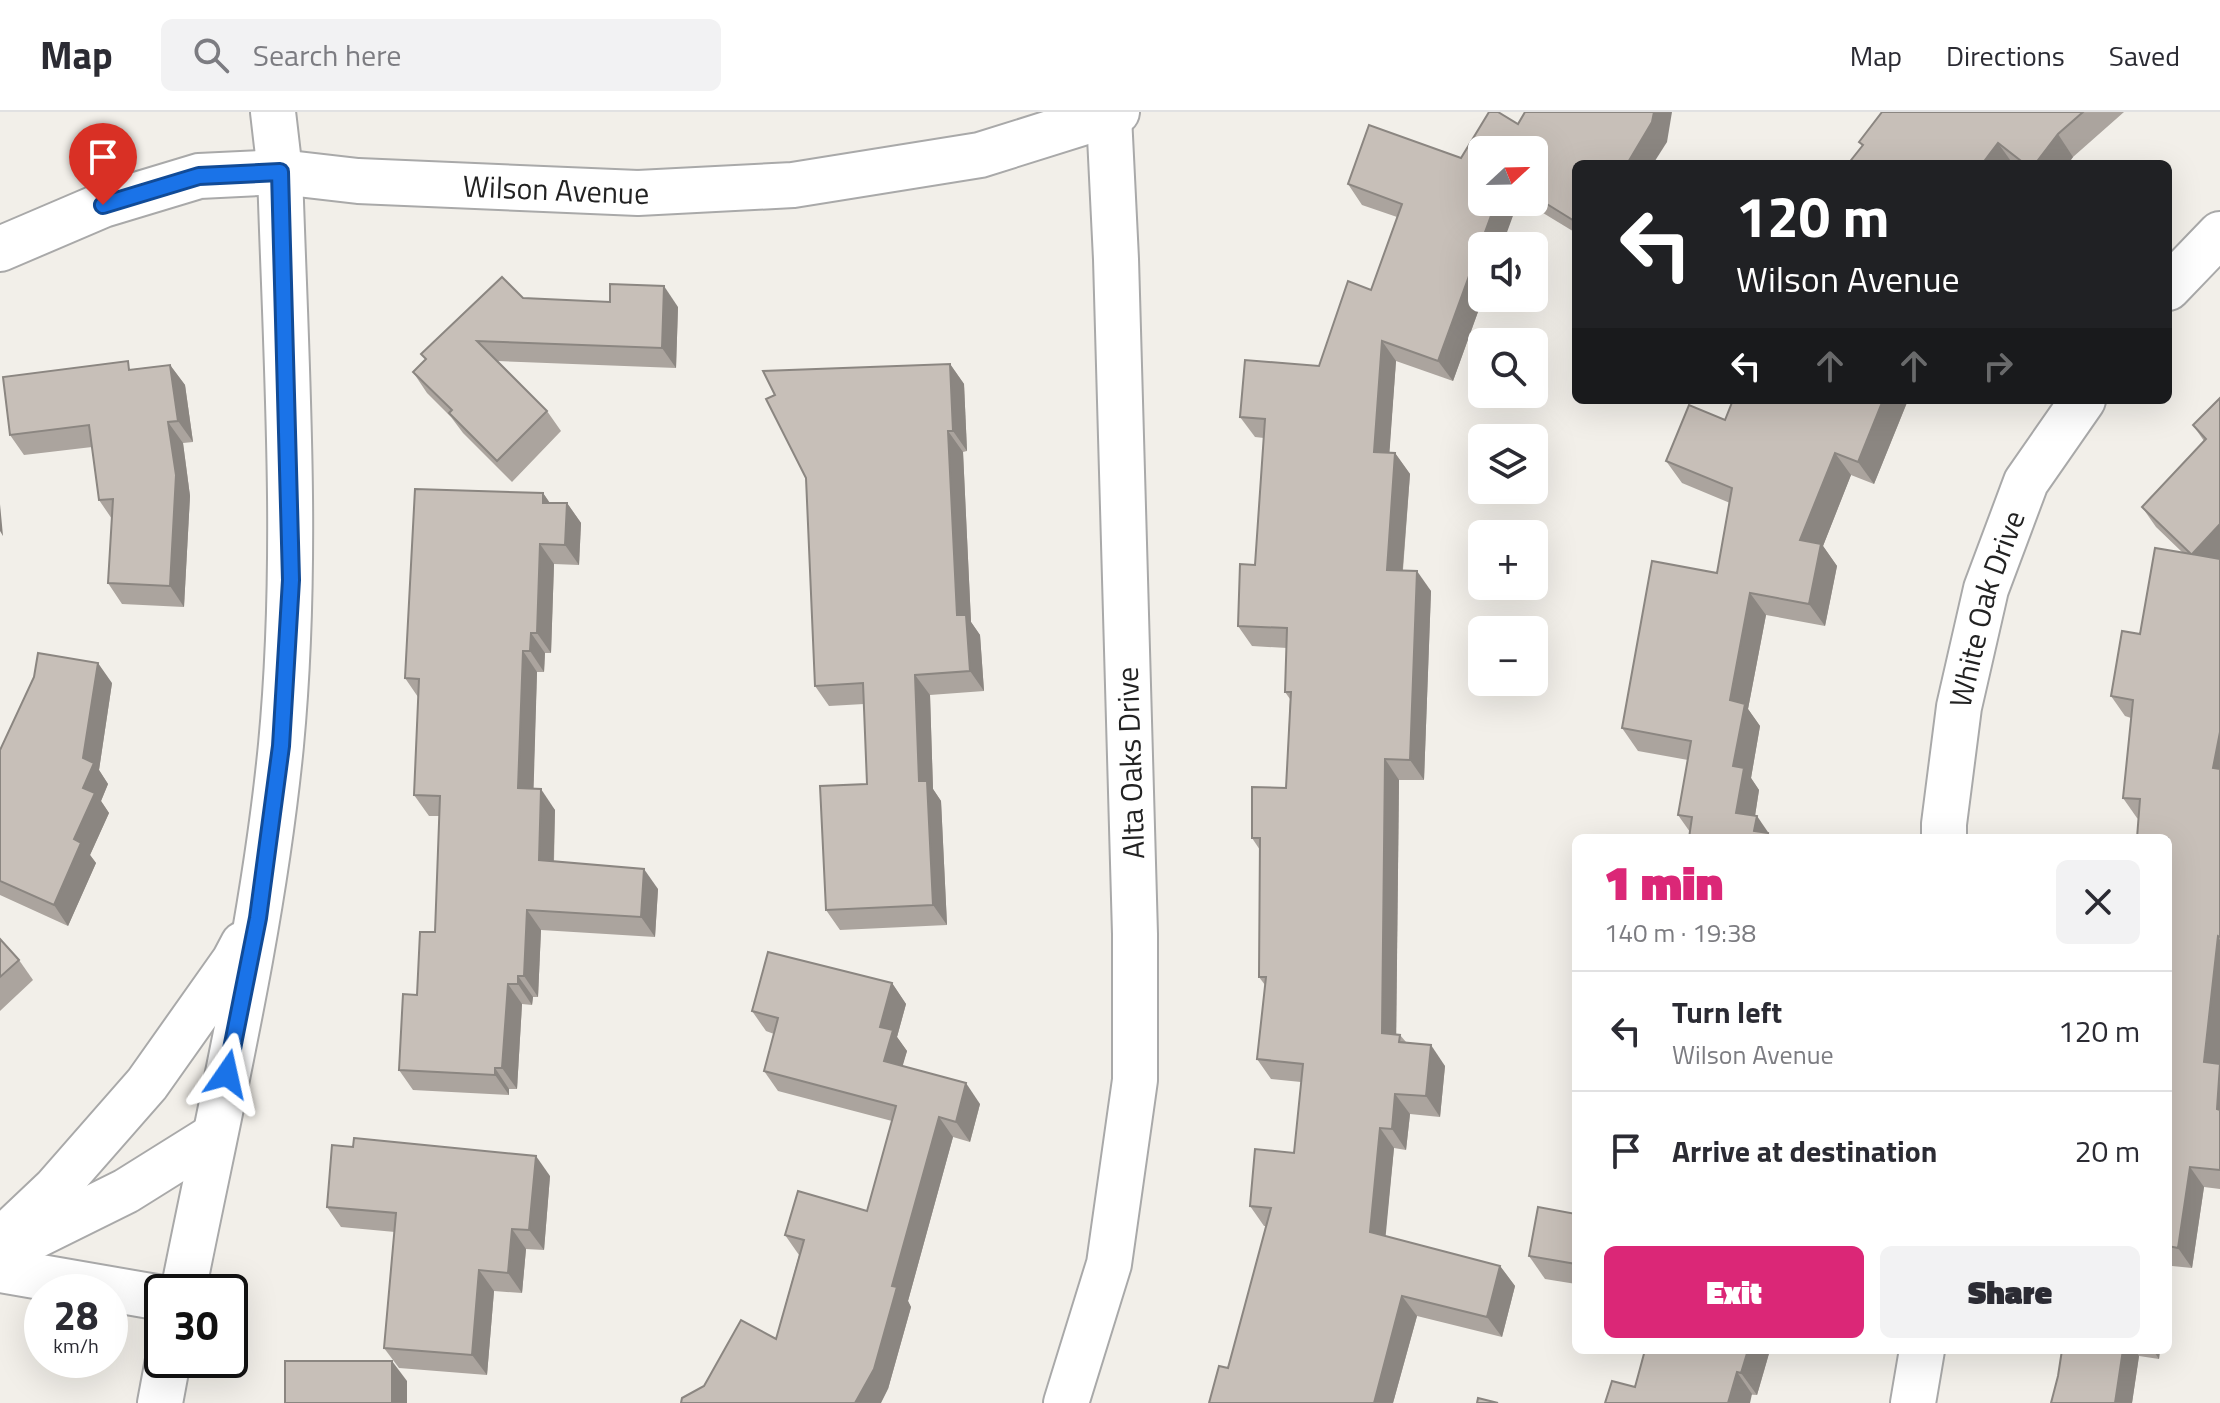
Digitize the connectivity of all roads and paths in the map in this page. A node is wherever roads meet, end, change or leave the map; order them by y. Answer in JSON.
{"nodes":[{"id":1,"x":273,"y":112,"type":"edge"},
{"id":2,"x":1113,"y":114,"type":"edge"},
{"id":3,"x":280,"y":172,"type":"junction"},
{"id":4,"x":2220,"y":234,"type":"edge"},
{"id":5,"x":0,"y":249,"type":"edge"},
{"id":6,"x":2172,"y":284,"type":"edge"},
{"id":7,"x":2080,"y":404,"type":"edge"},
{"id":8,"x":1944,"y":834,"type":"edge"},
{"id":9,"x":258,"y":918,"type":"junction"},
{"id":10,"x":214,"y":1136,"type":"junction"},
{"id":11,"x":0,"y":1241,"type":"edge"},
{"id":12,"x":0,"y":1253,"type":"edge"},
{"id":13,"x":0,"y":1270,"type":"edge"},
{"id":14,"x":187,"y":1274,"type":"edge"},
{"id":15,"x":144,"y":1295,"type":"edge"},
{"id":16,"x":1921,"y":1354,"type":"edge"},
{"id":17,"x":165,"y":1378,"type":"edge"},
{"id":18,"x":160,"y":1403,"type":"edge"},
{"id":19,"x":1066,"y":1403,"type":"edge"},
{"id":20,"x":1913,"y":1403,"type":"edge"}],
"edges":[{"from":1,"to":3,"type":"street"},
{"from":2,"to":3,"type":"street","name":"Wilson Avenue"},
{"from":2,"to":19,"type":"street","name":"Alta Oaks Drive"},
{"from":3,"to":5,"type":"street","name":"Wilson Avenue"},
{"from":3,"to":9,"type":"street"},
{"from":4,"to":6,"type":"street"},
{"from":7,"to":8,"type":"street","name":"White Oak Drive"},
{"from":9,"to":10,"type":"street"},
{"from":9,"to":11,"type":"street"},
{"from":10,"to":12,"type":"street"},
{"from":10,"to":14,"type":"street"},
{"from":13,"to":15,"type":"street"},
{"from":16,"to":20,"type":"street"},
{"from":17,"to":18,"type":"street"}]}
